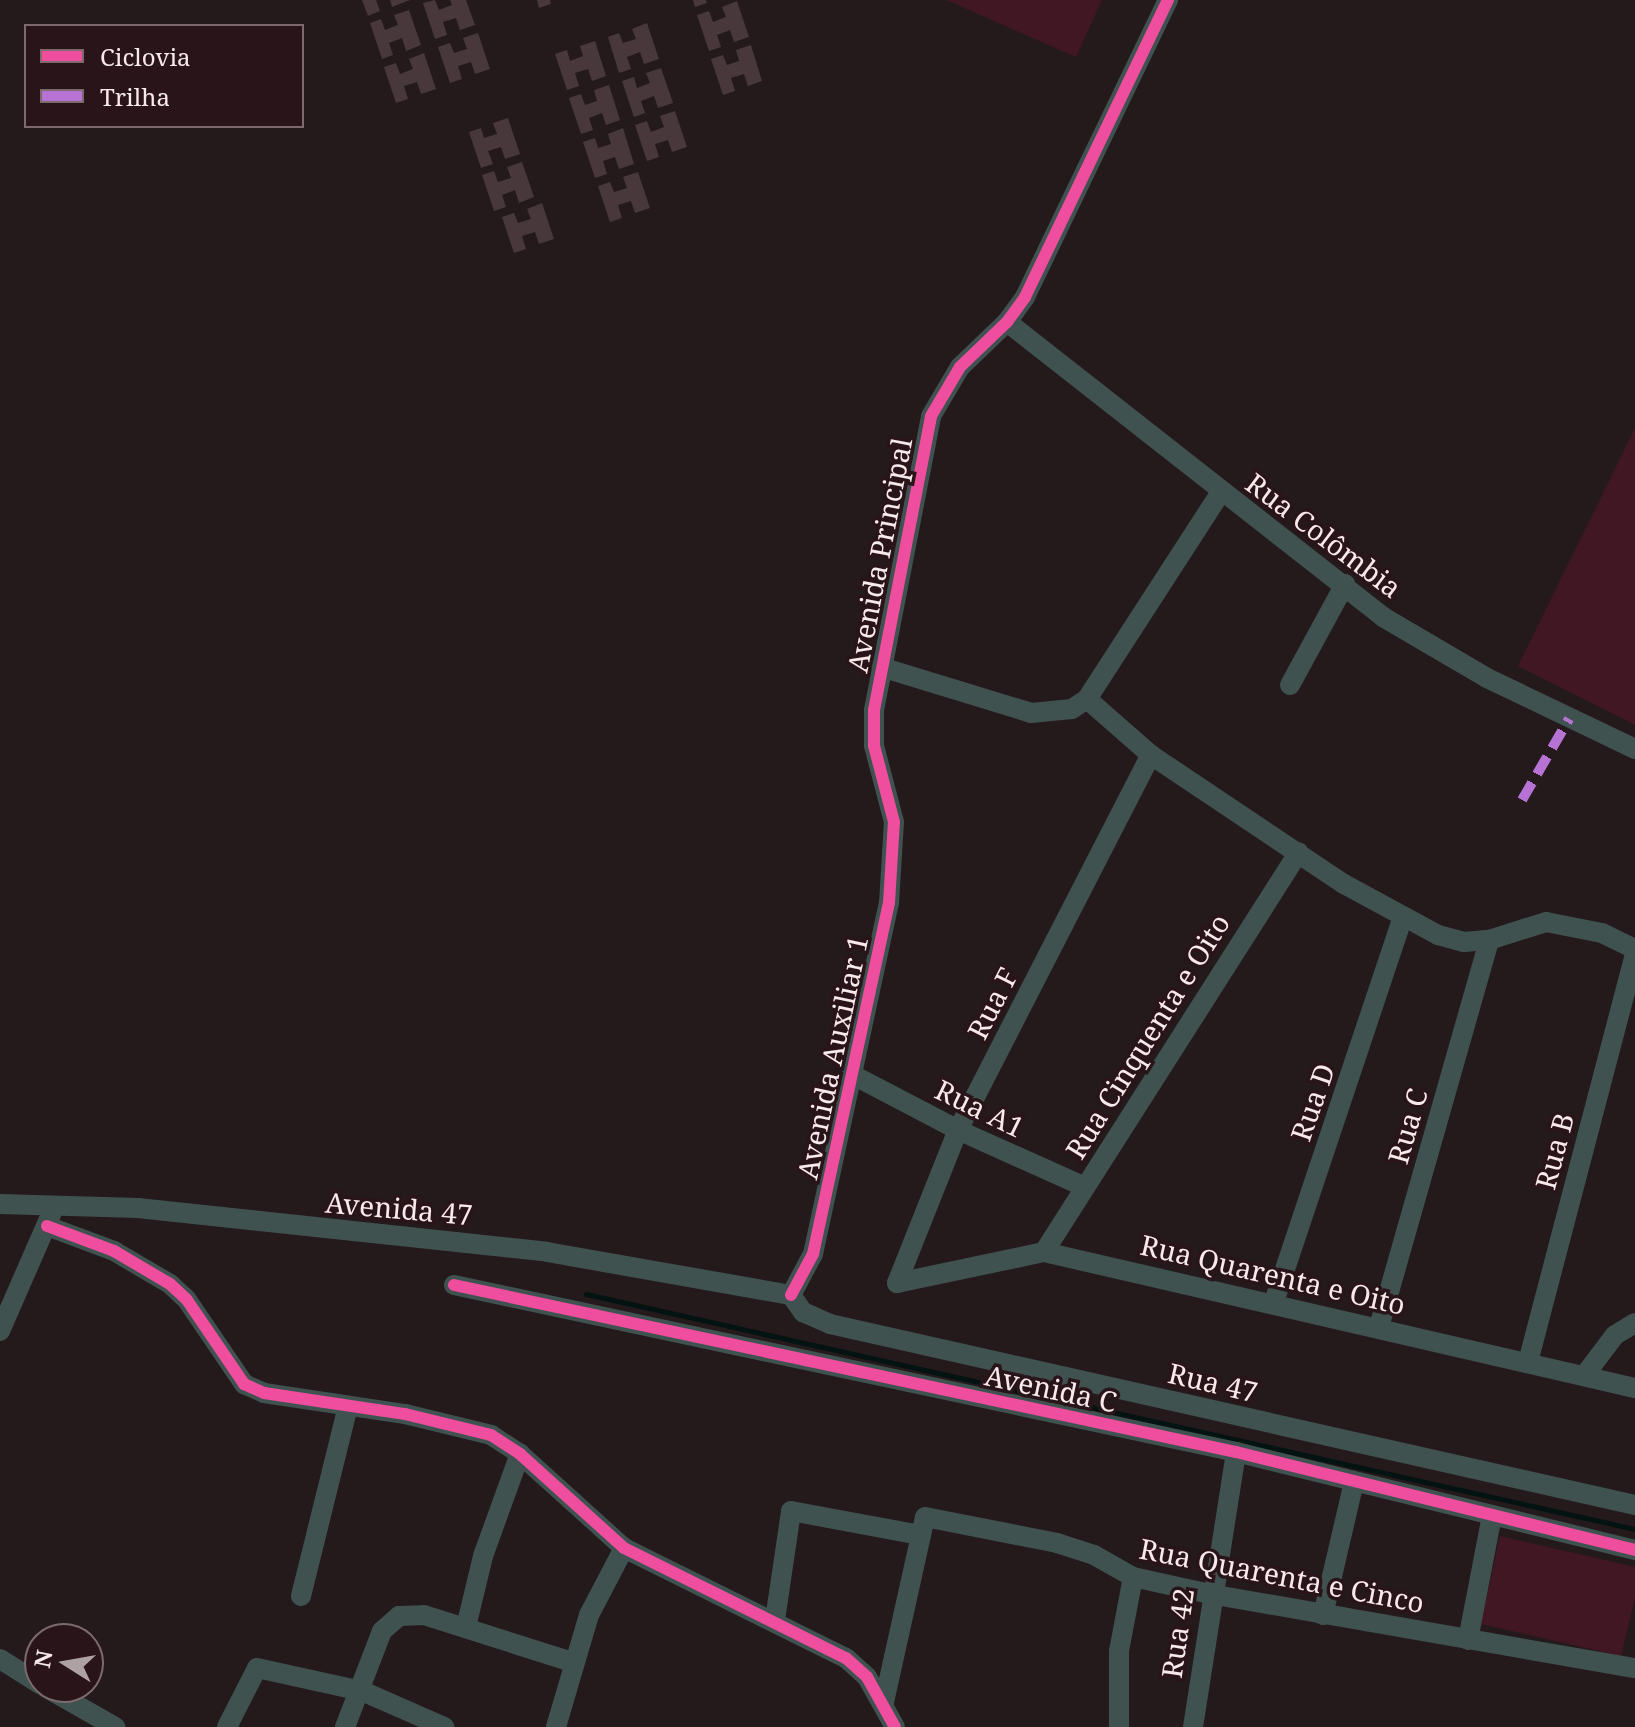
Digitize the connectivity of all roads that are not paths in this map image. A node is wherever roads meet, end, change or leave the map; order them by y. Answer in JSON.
{"nodes":[{"id":1,"x":1168,"y":0,"type":"edge"},
{"id":2,"x":1007,"y":322,"type":"junction"},
{"id":3,"x":1221,"y":492,"type":"junction"},
{"id":4,"x":1345,"y":584,"type":"junction"},
{"id":5,"x":881,"y":667,"type":"junction"},
{"id":6,"x":1290,"y":685,"type":"dead end"},
{"id":7,"x":1087,"y":699,"type":"junction"},
{"id":8,"x":1635,"y":749,"type":"edge"},
{"id":9,"x":1151,"y":755,"type":"junction"},
{"id":10,"x":894,"y":822,"type":"joint"},
{"id":11,"x":1299,"y":852,"type":"junction"},
{"id":12,"x":1402,"y":920,"type":"junction"},
{"id":13,"x":1489,"y":940,"type":"junction"},
{"id":14,"x":1635,"y":952,"type":"edge"},
{"id":15,"x":853,"y":1075,"type":"junction"},
{"id":16,"x":958,"y":1130,"type":"junction"},
{"id":17,"x":1085,"y":1187,"type":"junction"},
{"id":18,"x":0,"y":1204,"type":"edge"},
{"id":19,"x":50,"y":1217,"type":"junction"},
{"id":20,"x":1044,"y":1252,"type":"junction"},
{"id":21,"x":897,"y":1283,"type":"joint"},
{"id":22,"x":454,"y":1285,"type":"dead end"},
{"id":23,"x":791,"y":1295,"type":"junction"},
{"id":24,"x":1274,"y":1302,"type":"junction"},
{"id":25,"x":1635,"y":1323,"type":"edge"},
{"id":26,"x":1379,"y":1327,"type":"junction"},
{"id":27,"x":0,"y":1331,"type":"edge"},
{"id":28,"x":1528,"y":1362,"type":"junction"},
{"id":29,"x":1584,"y":1376,"type":"junction"},
{"id":30,"x":1635,"y":1388,"type":"edge"},
{"id":31,"x":348,"y":1406,"type":"junction"},
{"id":32,"x":1236,"y":1452,"type":"junction"},
{"id":33,"x":520,"y":1454,"type":"junction"},
{"id":34,"x":1354,"y":1482,"type":"junction"},
{"id":35,"x":1635,"y":1505,"type":"edge"},
{"id":36,"x":1492,"y":1515,"type":"junction"},
{"id":37,"x":923,"y":1526,"type":"junction"},
{"id":38,"x":624,"y":1548,"type":"junction"},
{"id":39,"x":1635,"y":1550,"type":"edge"},
{"id":40,"x":1133,"y":1577,"type":"junction"},
{"id":41,"x":1210,"y":1594,"type":"junction"},
{"id":42,"x":301,"y":1596,"type":"dead end"},
{"id":43,"x":1323,"y":1615,"type":"junction"},
{"id":44,"x":775,"y":1620,"type":"junction"},
{"id":45,"x":466,"y":1627,"type":"junction"},
{"id":46,"x":1468,"y":1640,"type":"junction"},
{"id":47,"x":0,"y":1659,"type":"edge"},
{"id":48,"x":572,"y":1662,"type":"junction"},
{"id":49,"x":1635,"y":1668,"type":"edge"},
{"id":50,"x":24,"y":1674,"type":"edge"},
{"id":51,"x":362,"y":1691,"type":"junction"},
{"id":52,"x":884,"y":1702,"type":"junction"},
{"id":53,"x":73,"y":1703,"type":"edge"},
{"id":54,"x":115,"y":1727,"type":"edge"},
{"id":55,"x":227,"y":1727,"type":"edge"},
{"id":56,"x":345,"y":1727,"type":"edge"},
{"id":57,"x":444,"y":1727,"type":"edge"},
{"id":58,"x":556,"y":1727,"type":"edge"},
{"id":59,"x":895,"y":1727,"type":"edge"},
{"id":60,"x":1119,"y":1727,"type":"edge"},
{"id":61,"x":1193,"y":1727,"type":"edge"}],
"edges":[{"from":1,"to":2,"type":"street","name":"Avenida Principal"},
{"from":2,"to":3,"type":"street","name":"Rua Colômbia"},
{"from":2,"to":5,"type":"street","name":"Avenida Principal"},
{"from":3,"to":4,"type":"street","name":"Rua Colômbia"},
{"from":3,"to":7,"type":"street"},
{"from":4,"to":6,"type":"street"},
{"from":4,"to":8,"type":"street","name":"Rua Colômbia"},
{"from":5,"to":7,"type":"street"},
{"from":5,"to":10,"type":"street","name":"Avenida Principal"},
{"from":7,"to":9,"type":"street"},
{"from":9,"to":11,"type":"street"},
{"from":9,"to":16,"type":"street","name":"Rua F"},
{"from":10,"to":15,"type":"street","name":"Avenida Auxiliar 1"},
{"from":11,"to":12,"type":"street"},
{"from":11,"to":17,"type":"street","name":"Rua Cinquenta e Oito"},
{"from":12,"to":13,"type":"street"},
{"from":12,"to":24,"type":"street","name":"Rua D"},
{"from":13,"to":14,"type":"street"},
{"from":13,"to":26,"type":"street","name":"Rua C"},
{"from":14,"to":28,"type":"street","name":"Rua B"},
{"from":15,"to":16,"type":"street","name":"Rua A1"},
{"from":15,"to":23,"type":"street","name":"Avenida Auxiliar 1"},
{"from":16,"to":17,"type":"street","name":"Rua A1"},
{"from":16,"to":21,"type":"street","name":"Rua F"},
{"from":17,"to":20,"type":"street","name":"Rua Cinquenta e Oito"},
{"from":18,"to":19,"type":"street","name":"Avenida 47"},
{"from":19,"to":23,"type":"street","name":"Avenida 47"},
{"from":19,"to":27,"type":"street"},
{"from":19,"to":31,"type":"street"},
{"from":20,"to":21,"type":"street","name":"Rua Quarenta e Oito"},
{"from":20,"to":24,"type":"street","name":"Rua Quarenta e Oito"},
{"from":22,"to":32,"type":"street","name":"Avenida C"},
{"from":23,"to":35,"type":"street","name":"Rua 47"},
{"from":24,"to":26,"type":"street","name":"Rua Quarenta e Oito"},
{"from":25,"to":29,"type":"street"},
{"from":26,"to":28,"type":"street","name":"Rua Quarenta e Oito"},
{"from":28,"to":29,"type":"street","name":"Rua Quarenta e Oito"},
{"from":29,"to":30,"type":"street","name":"Rua Quarenta e Oito"},
{"from":31,"to":33,"type":"street"},
{"from":31,"to":42,"type":"street"},
{"from":32,"to":34,"type":"street","name":"Avenida C"},
{"from":32,"to":41,"type":"street","name":"Rua 42"},
{"from":33,"to":38,"type":"street"},
{"from":33,"to":45,"type":"street"},
{"from":34,"to":36,"type":"street","name":"Avenida C"},
{"from":34,"to":43,"type":"street"},
{"from":36,"to":39,"type":"street","name":"Avenida C"},
{"from":36,"to":46,"type":"street"},
{"from":37,"to":40,"type":"street","name":"Rua Quarenta e Cinco"},
{"from":37,"to":44,"type":"street","name":"Rua Quarenta e Cinco"},
{"from":37,"to":52,"type":"street"},
{"from":38,"to":44,"type":"street"},
{"from":38,"to":48,"type":"street"},
{"from":40,"to":41,"type":"street","name":"Rua Quarenta e Cinco"},
{"from":40,"to":60,"type":"street"},
{"from":41,"to":43,"type":"street","name":"Rua Quarenta e Cinco"},
{"from":41,"to":61,"type":"street","name":"Rua 42"},
{"from":43,"to":46,"type":"street","name":"Rua Quarenta e Cinco"},
{"from":44,"to":52,"type":"street"},
{"from":45,"to":48,"type":"street"},
{"from":45,"to":51,"type":"street"},
{"from":46,"to":49,"type":"street","name":"Rua Quarenta e Cinco"},
{"from":47,"to":50,"type":"street"},
{"from":48,"to":58,"type":"street"},
{"from":51,"to":55,"type":"street"},
{"from":51,"to":56,"type":"street"},
{"from":51,"to":57,"type":"street"},
{"from":52,"to":59,"type":"street"},
{"from":53,"to":54,"type":"street"}]}
